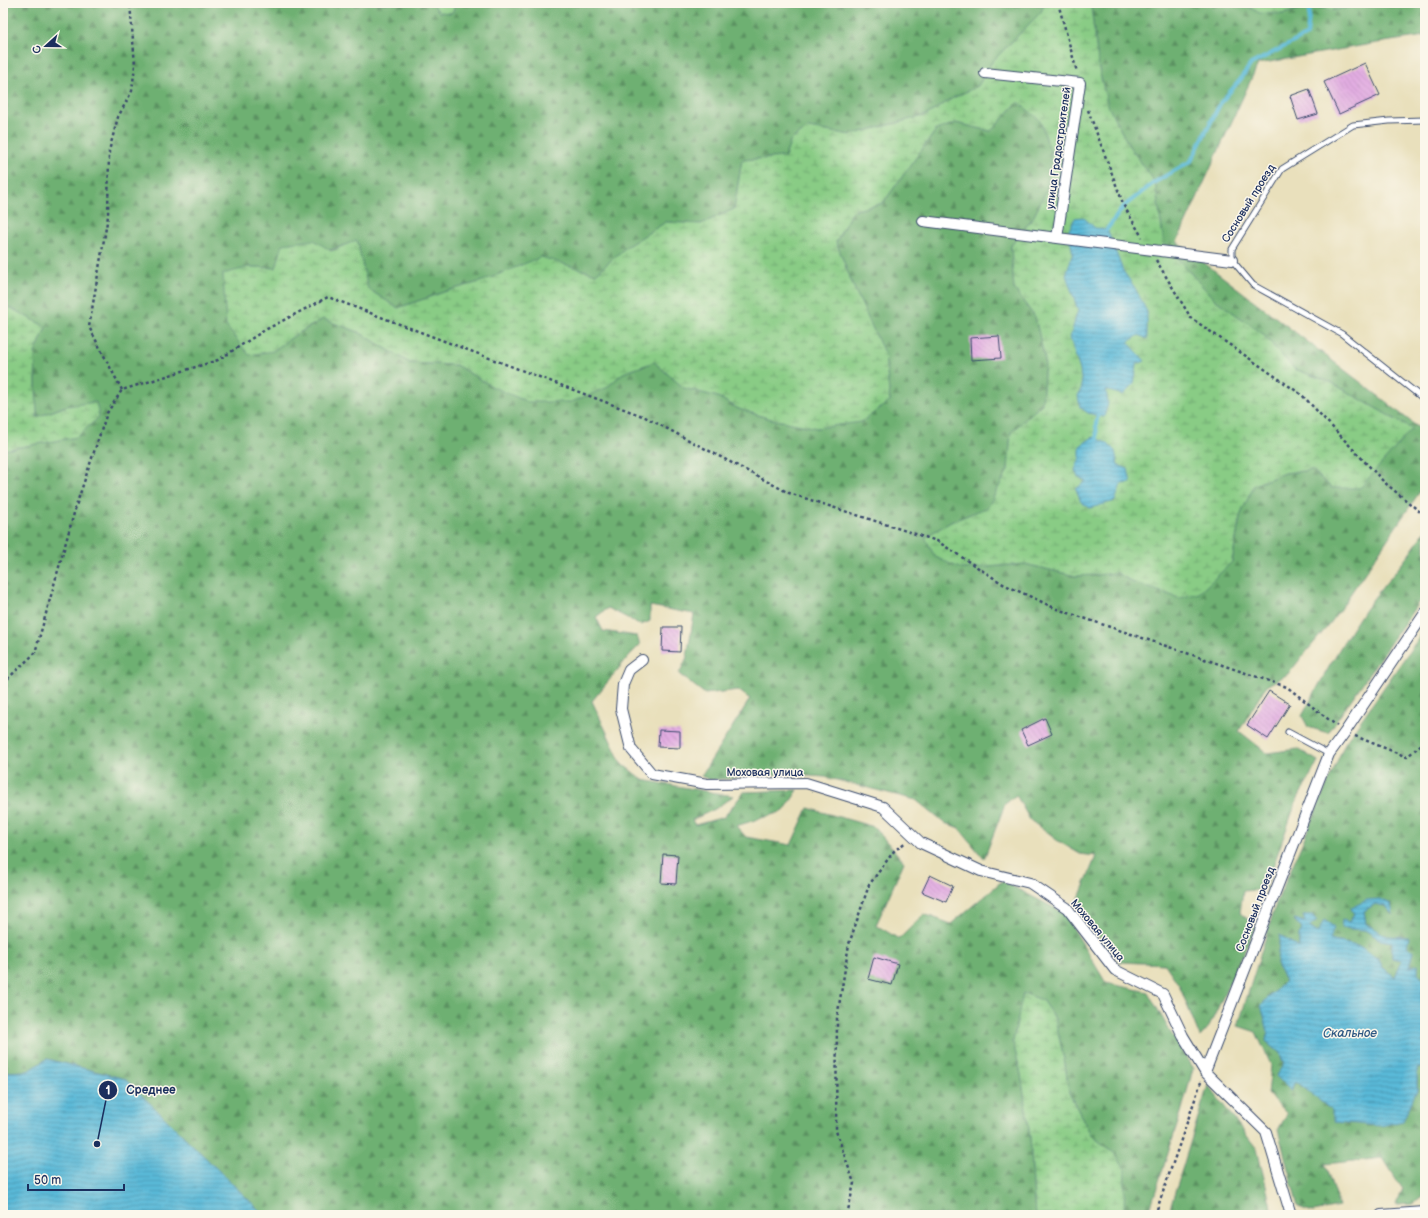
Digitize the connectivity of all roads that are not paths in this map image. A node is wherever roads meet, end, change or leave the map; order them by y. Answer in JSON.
{"nodes":[{"id":1,"x":986,"y":73,"type":"dead end"},
{"id":2,"x":1425,"y":120,"type":"edge"},
{"id":3,"x":923,"y":222,"type":"dead end"},
{"id":4,"x":1057,"y":238,"type":"junction"},
{"id":5,"x":1232,"y":260,"type":"junction"},
{"id":6,"x":1425,"y":400,"type":"edge"},
{"id":7,"x":1425,"y":613,"type":"edge"},
{"id":8,"x":642,"y":660,"type":"dead end"},
{"id":9,"x":1288,"y":732,"type":"dead end"},
{"id":10,"x":1329,"y":754,"type":"junction"},
{"id":11,"x":1205,"y":1072,"type":"junction"},
{"id":12,"x":1425,"y":1212,"type":"edge"},
{"id":13,"x":1291,"y":1215,"type":"edge"},
{"id":14,"x":1381,"y":1215,"type":"edge"}],
"edges":[{"from":1,"to":4,"type":"street","name":"улица Градостроителей"},
{"from":2,"to":5,"type":"lane","name":"Сосновый проезд"},
{"from":3,"to":4,"type":"street"},
{"from":4,"to":5,"type":"street"},
{"from":5,"to":6,"type":"lane","name":"Сосновый проезд"},
{"from":7,"to":10,"type":"street","name":"Сосновый проезд"},
{"from":8,"to":11,"type":"street","name":"Моховая улица"},
{"from":9,"to":10,"type":"lane"},
{"from":10,"to":11,"type":"street","name":"Сосновый проезд"},
{"from":11,"to":13,"type":"street"},
{"from":12,"to":14,"type":"street"}]}
